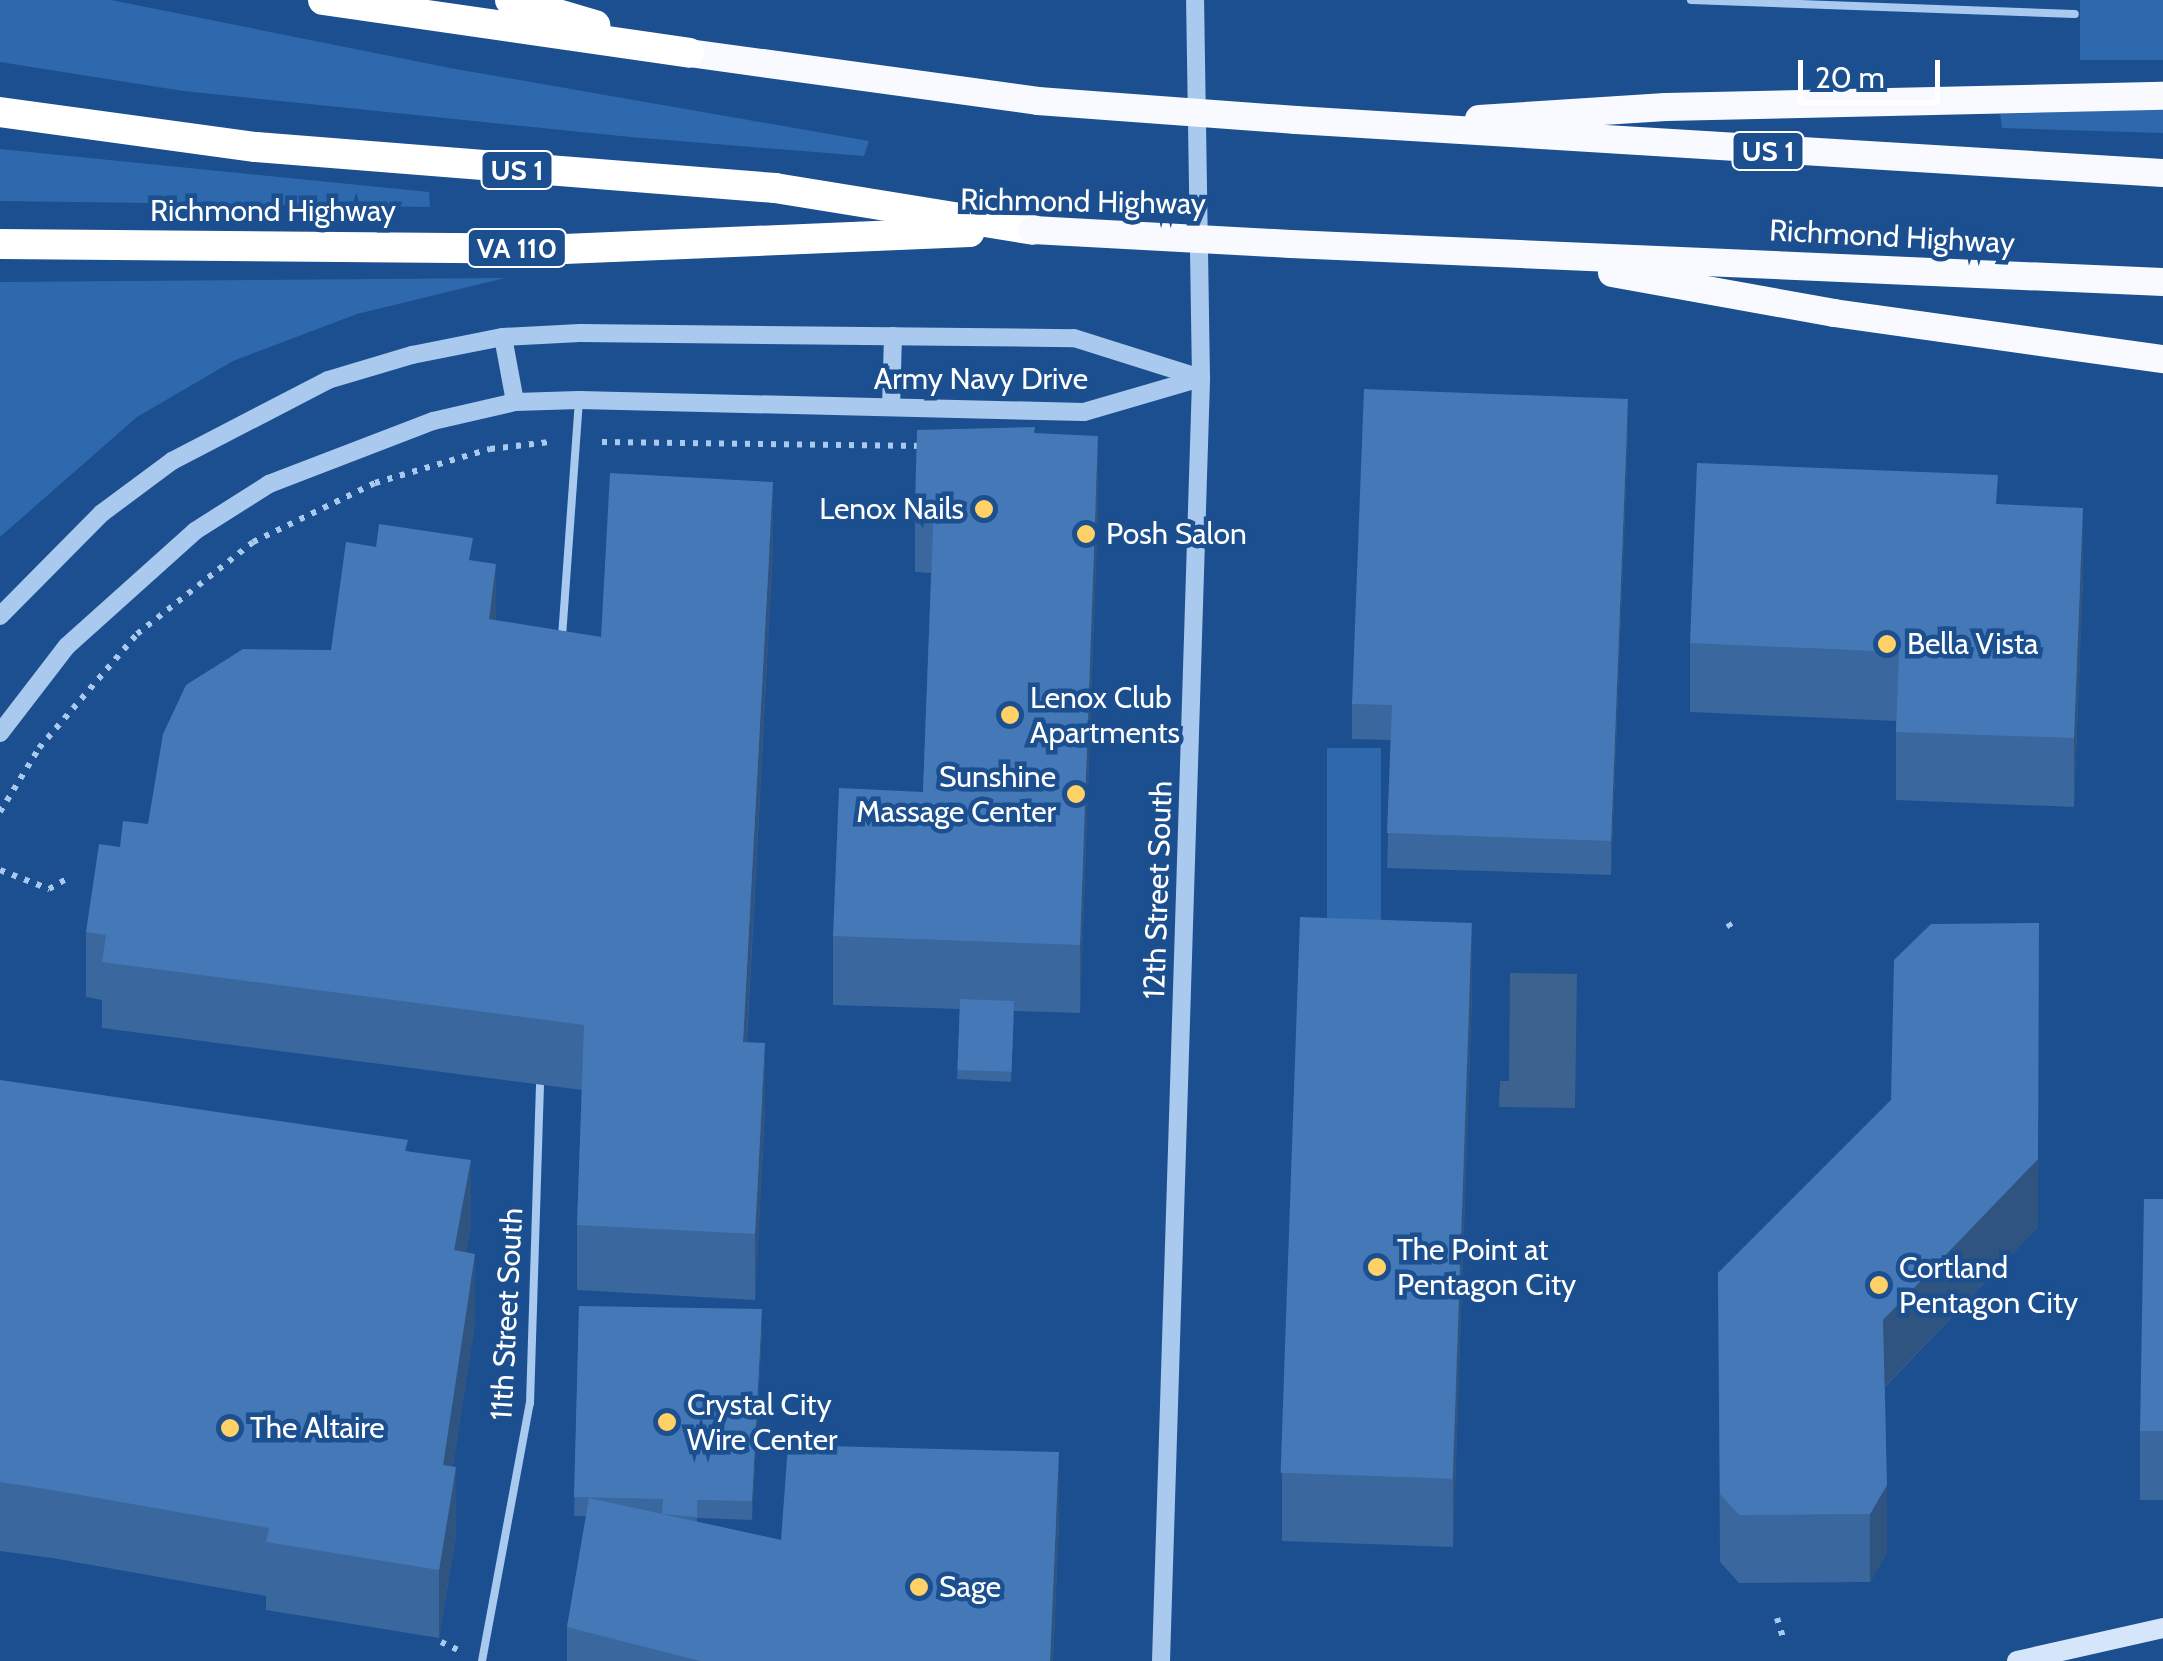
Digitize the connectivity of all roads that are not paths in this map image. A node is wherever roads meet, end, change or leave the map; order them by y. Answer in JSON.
{"nodes":[{"id":1,"x":323,"y":0,"type":"edge"},
{"id":2,"x":510,"y":0,"type":"edge"},
{"id":3,"x":1195,"y":0,"type":"edge"},
{"id":4,"x":1691,"y":0,"type":"edge"},
{"id":5,"x":1860,"y":5,"type":"edge"},
{"id":6,"x":2075,"y":14,"type":"dead end"},
{"id":7,"x":689,"y":53,"type":"junction"},
{"id":8,"x":2163,"y":96,"type":"edge"},
{"id":9,"x":0,"y":112,"type":"edge"},
{"id":10,"x":1373,"y":126,"type":"junction"},
{"id":11,"x":2163,"y":173,"type":"edge"},
{"id":12,"x":1034,"y":230,"type":"junction"},
{"id":13,"x":0,"y":244,"type":"edge"},
{"id":14,"x":1497,"y":252,"type":"junction"},
{"id":15,"x":2163,"y":282,"type":"edge"},
{"id":16,"x":893,"y":336,"type":"junction"},
{"id":17,"x":503,"y":338,"type":"junction"},
{"id":18,"x":2163,"y":359,"type":"edge"},
{"id":19,"x":1201,"y":378,"type":"junction"},
{"id":20,"x":579,"y":400,"type":"junction"},
{"id":21,"x":514,"y":402,"type":"junction"},
{"id":22,"x":892,"y":407,"type":"junction"},
{"id":23,"x":0,"y":616,"type":"edge"},
{"id":24,"x":561,"y":658,"type":"edge"},
{"id":25,"x":0,"y":734,"type":"edge"},
{"id":26,"x":540,"y":1085,"type":"edge"},
{"id":27,"x":2163,"y":1628,"type":"edge"},
{"id":28,"x":482,"y":1661,"type":"edge"},
{"id":29,"x":1161,"y":1661,"type":"edge"},
{"id":30,"x":2017,"y":1661,"type":"edge"}],
"edges":[{"from":1,"to":7,"type":"highway"},
{"from":2,"to":7,"type":"highway","number":"US 1"},
{"from":3,"to":19,"type":"street","name":"12th Street South"},
{"from":4,"to":5,"type":"lane"},
{"from":5,"to":6,"type":"lane"},
{"from":7,"to":10,"type":"highway","number":"US 1","bridge":true},
{"from":8,"to":10,"type":"highway"},
{"from":9,"to":12,"type":"highway","number":"US 1"},
{"from":10,"to":11,"type":"highway","number":"US 1"},
{"from":12,"to":13,"type":"highway","name":"Richmond Highway","number":"VA 110"},
{"from":12,"to":14,"type":"highway","name":"Richmond Highway","number":"US 1","bridge":true},
{"from":14,"to":15,"type":"highway","name":"Richmond Highway","number":"US 1"},
{"from":14,"to":18,"type":"highway"},
{"from":16,"to":17,"type":"street","name":"Army Navy Drive"},
{"from":16,"to":19,"type":"street","name":"Army Navy Drive"},
{"from":16,"to":22,"type":"street"},
{"from":17,"to":21,"type":"street"},
{"from":17,"to":23,"type":"street","name":"Army Navy Drive"},
{"from":19,"to":22,"type":"street","name":"Army Navy Drive"},
{"from":19,"to":29,"type":"street","name":"12th Street South"},
{"from":20,"to":21,"type":"street","name":"Army Navy Drive"},
{"from":20,"to":22,"type":"street","name":"Army Navy Drive"},
{"from":20,"to":24,"type":"lane"},
{"from":21,"to":25,"type":"street","name":"Army Navy Drive"},
{"from":26,"to":28,"type":"lane","name":"11th Street South"},
{"from":27,"to":30,"type":"main road"}]}
